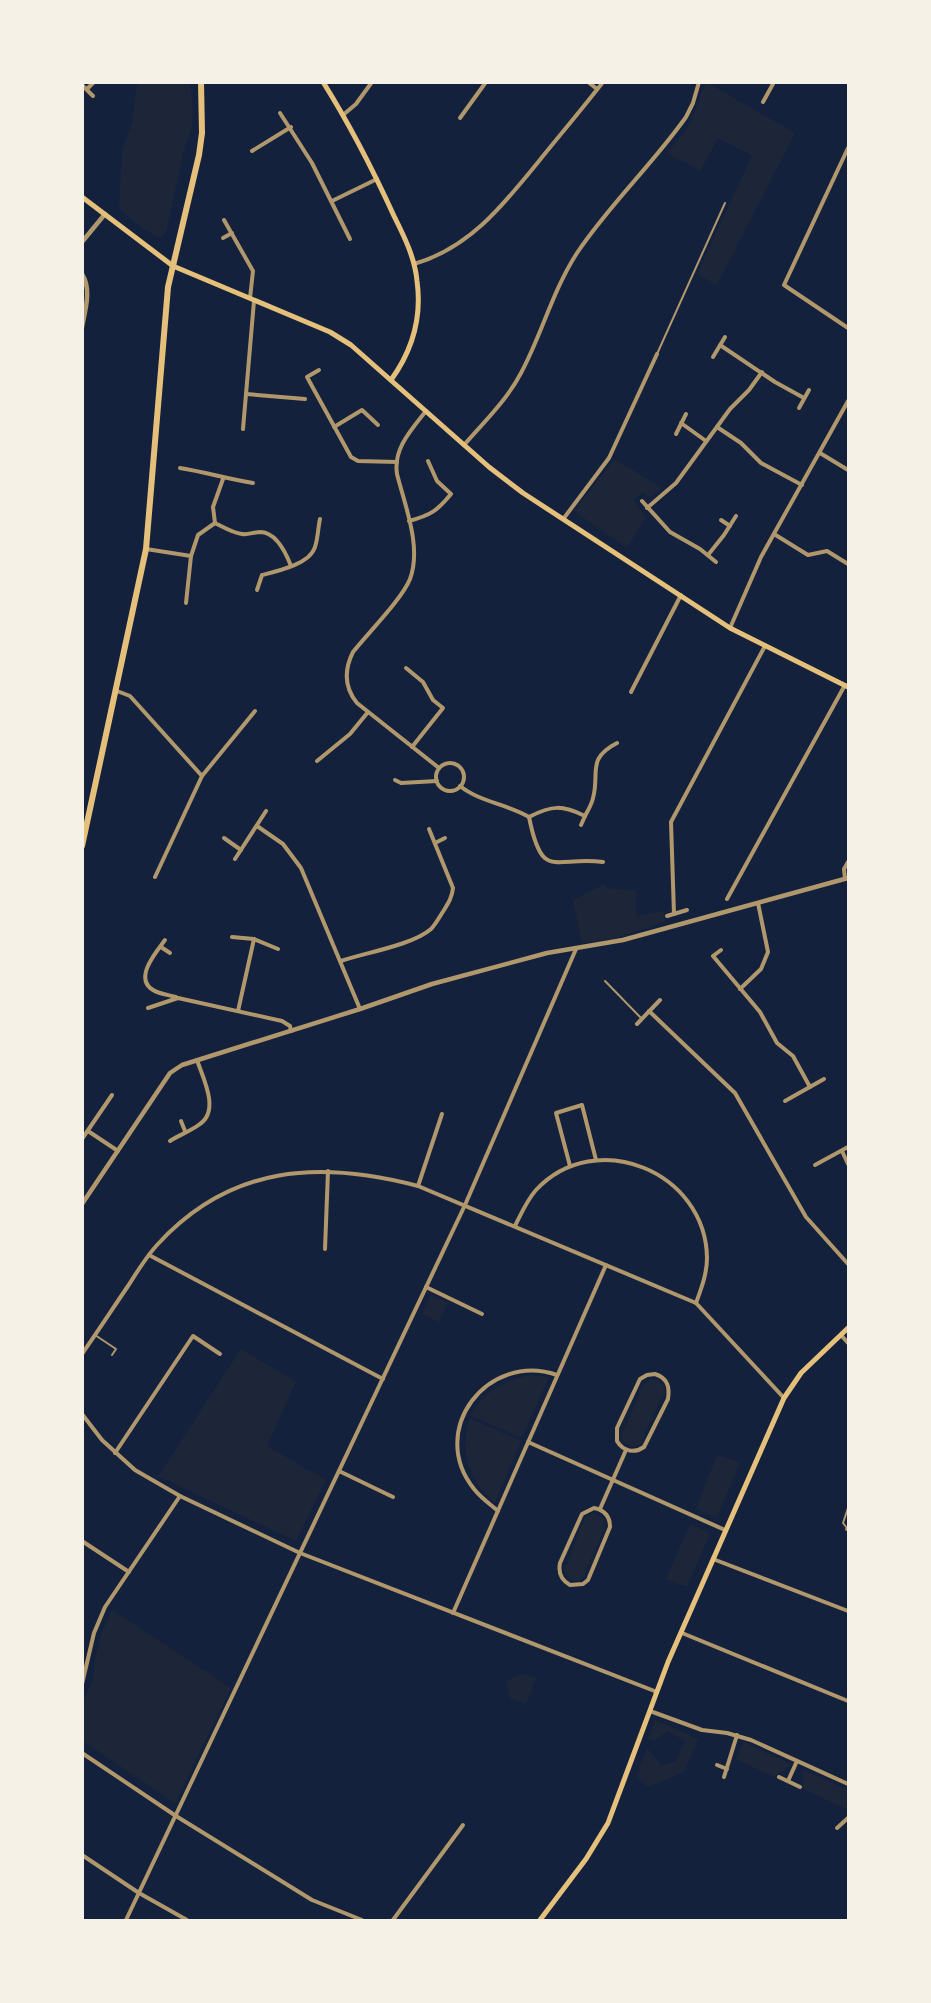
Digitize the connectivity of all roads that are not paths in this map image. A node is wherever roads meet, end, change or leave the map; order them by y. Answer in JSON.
{"nodes":[{"id":1,"x":201,"y":82,"type":"edge"},
{"id":2,"x":323,"y":82,"type":"edge"},
{"id":3,"x":372,"y":82,"type":"edge"},
{"id":4,"x":486,"y":82,"type":"edge"},
{"id":5,"x":588,"y":82,"type":"edge"},
{"id":6,"x":603,"y":82,"type":"edge"},
{"id":7,"x":699,"y":82,"type":"edge"},
{"id":8,"x":93,"y":83,"type":"edge"},
{"id":9,"x":772,"y":83,"type":"edge"},
{"id":10,"x":82,"y":85,"type":"edge"},
{"id":11,"x":87,"y":89,"type":"junction"},
{"id":12,"x":597,"y":89,"type":"junction"},
{"id":13,"x":93,"y":96,"type":"dead end"},
{"id":14,"x":763,"y":102,"type":"dead end"},
{"id":15,"x":280,"y":113,"type":"dead end"},
{"id":16,"x":342,"y":115,"type":"junction"},
{"id":17,"x":460,"y":118,"type":"dead end"},
{"id":18,"x":291,"y":127,"type":"junction"},
{"id":19,"x":849,"y":148,"type":"edge"},
{"id":20,"x":252,"y":151,"type":"dead end"},
{"id":21,"x":377,"y":179,"type":"junction"},
{"id":22,"x":82,"y":197,"type":"edge"},
{"id":23,"x":332,"y":202,"type":"junction"},
{"id":24,"x":725,"y":203,"type":"dead end"},
{"id":25,"x":105,"y":214,"type":"junction"},
{"id":26,"x":224,"y":220,"type":"dead end"},
{"id":27,"x":232,"y":233,"type":"junction"},
{"id":28,"x":223,"y":238,"type":"dead end"},
{"id":29,"x":350,"y":239,"type":"dead end"},
{"id":30,"x":82,"y":242,"type":"edge"},
{"id":31,"x":414,"y":264,"type":"junction"},
{"id":32,"x":173,"y":266,"type":"junction"},
{"id":33,"x":82,"y":274,"type":"edge"},
{"id":34,"x":252,"y":300,"type":"junction"},
{"id":35,"x":83,"y":321,"type":"edge"},
{"id":36,"x":82,"y":327,"type":"edge"},
{"id":37,"x":849,"y":328,"type":"edge"},
{"id":38,"x":725,"y":337,"type":"dead end"},
{"id":39,"x":720,"y":345,"type":"junction"},
{"id":40,"x":657,"y":354,"type":"joint"},
{"id":41,"x":713,"y":357,"type":"dead end"},
{"id":42,"x":318,"y":370,"type":"dead end"},
{"id":43,"x":762,"y":372,"type":"junction"},
{"id":44,"x":391,"y":380,"type":"junction"},
{"id":45,"x":809,"y":390,"type":"dead end"},
{"id":46,"x":246,"y":394,"type":"junction"},
{"id":47,"x":804,"y":398,"type":"junction"},
{"id":48,"x":306,"y":399,"type":"dead end"},
{"id":49,"x":849,"y":401,"type":"edge"},
{"id":50,"x":799,"y":408,"type":"dead end"},
{"id":51,"x":426,"y":411,"type":"junction"},
{"id":52,"x":686,"y":414,"type":"dead end"},
{"id":53,"x":681,"y":423,"type":"junction"},
{"id":54,"x":378,"y":425,"type":"dead end"},
{"id":55,"x":334,"y":427,"type":"junction"},
{"id":56,"x":717,"y":427,"type":"junction"},
{"id":57,"x":243,"y":429,"type":"dead end"},
{"id":58,"x":676,"y":434,"type":"dead end"},
{"id":59,"x":706,"y":441,"type":"junction"},
{"id":60,"x":464,"y":445,"type":"junction"},
{"id":61,"x":820,"y":453,"type":"junction"},
{"id":62,"x":428,"y":461,"type":"dead end"},
{"id":63,"x":396,"y":462,"type":"junction"},
{"id":64,"x":180,"y":468,"type":"dead end"},
{"id":65,"x":849,"y":470,"type":"edge"},
{"id":66,"x":223,"y":478,"type":"junction"},
{"id":67,"x":253,"y":483,"type":"dead end"},
{"id":68,"x":802,"y":485,"type":"junction"},
{"id":69,"x":642,"y":501,"type":"dead end"},
{"id":70,"x":647,"y":508,"type":"junction"},
{"id":71,"x":736,"y":516,"type":"dead end"},
{"id":72,"x":564,"y":518,"type":"junction"},
{"id":73,"x":320,"y":519,"type":"dead end"},
{"id":74,"x":721,"y":520,"type":"dead end"},
{"id":75,"x":409,"y":521,"type":"junction"},
{"id":76,"x":215,"y":523,"type":"junction"},
{"id":77,"x":730,"y":526,"type":"junction"},
{"id":78,"x":774,"y":534,"type":"junction"},
{"id":79,"x":146,"y":549,"type":"junction"},
{"id":80,"x":708,"y":555,"type":"junction"},
{"id":81,"x":191,"y":556,"type":"junction"},
{"id":82,"x":716,"y":562,"type":"dead end"},
{"id":83,"x":849,"y":564,"type":"edge"},
{"id":84,"x":291,"y":566,"type":"junction"},
{"id":85,"x":257,"y":590,"type":"dead end"},
{"id":86,"x":681,"y":596,"type":"junction"},
{"id":87,"x":186,"y":603,"type":"dead end"},
{"id":88,"x":730,"y":628,"type":"junction"},
{"id":89,"x":765,"y":646,"type":"junction"},
{"id":90,"x":406,"y":668,"type":"dead end"},
{"id":91,"x":847,"y":686,"type":"edge"},
{"id":92,"x":117,"y":690,"type":"junction"},
{"id":93,"x":631,"y":692,"type":"dead end"},
{"id":94,"x":255,"y":711,"type":"dead end"},
{"id":95,"x":368,"y":712,"type":"junction"},
{"id":96,"x":617,"y":743,"type":"dead end"},
{"id":97,"x":412,"y":747,"type":"junction"},
{"id":98,"x":317,"y":762,"type":"dead end"},
{"id":99,"x":439,"y":768,"type":"junction"},
{"id":100,"x":202,"y":776,"type":"junction"},
{"id":101,"x":395,"y":780,"type":"dead end"},
{"id":102,"x":437,"y":781,"type":"junction"},
{"id":103,"x":460,"y":786,"type":"junction"},
{"id":104,"x":266,"y":812,"type":"dead end"},
{"id":105,"x":585,"y":816,"type":"junction"},
{"id":106,"x":529,"y":817,"type":"junction"},
{"id":107,"x":581,"y":825,"type":"dead end"},
{"id":108,"x":257,"y":826,"type":"junction"},
{"id":109,"x":429,"y":829,"type":"dead end"},
{"id":110,"x":224,"y":838,"type":"dead end"},
{"id":111,"x":445,"y":838,"type":"dead end"},
{"id":112,"x":435,"y":843,"type":"junction"},
{"id":113,"x":82,"y":846,"type":"edge"},
{"id":114,"x":242,"y":850,"type":"junction"},
{"id":115,"x":235,"y":859,"type":"dead end"},
{"id":116,"x":603,"y":862,"type":"dead end"},
{"id":117,"x":849,"y":862,"type":"edge"},
{"id":118,"x":155,"y":877,"type":"dead end"},
{"id":119,"x":847,"y":879,"type":"edge"},
{"id":120,"x":727,"y":899,"type":"dead end"},
{"id":121,"x":758,"y":903,"type":"junction"},
{"id":122,"x":687,"y":910,"type":"dead end"},
{"id":123,"x":674,"y":914,"type":"junction"},
{"id":124,"x":667,"y":916,"type":"dead end"},
{"id":125,"x":232,"y":937,"type":"dead end"},
{"id":126,"x":254,"y":939,"type":"junction"},
{"id":127,"x":165,"y":940,"type":"dead end"},
{"id":128,"x":160,"y":947,"type":"junction"},
{"id":129,"x":278,"y":949,"type":"dead end"},
{"id":130,"x":576,"y":949,"type":"junction"},
{"id":131,"x":721,"y":951,"type":"dead end"},
{"id":132,"x":170,"y":953,"type":"dead end"},
{"id":133,"x":341,"y":962,"type":"junction"},
{"id":134,"x":605,"y":981,"type":"dead end"},
{"id":135,"x":740,"y":989,"type":"junction"},
{"id":136,"x":178,"y":998,"type":"junction"},
{"id":137,"x":660,"y":1000,"type":"dead end"},
{"id":138,"x":148,"y":1008,"type":"dead end"},
{"id":139,"x":360,"y":1009,"type":"junction"},
{"id":140,"x":238,"y":1011,"type":"junction"},
{"id":141,"x":649,"y":1011,"type":"junction"},
{"id":142,"x":642,"y":1018,"type":"junction"},
{"id":143,"x":637,"y":1024,"type":"dead end"},
{"id":144,"x":291,"y":1031,"type":"junction"},
{"id":145,"x":197,"y":1060,"type":"junction"},
{"id":146,"x":824,"y":1079,"type":"dead end"},
{"id":147,"x":810,"y":1087,"type":"junction"},
{"id":148,"x":112,"y":1095,"type":"dead end"},
{"id":149,"x":785,"y":1101,"type":"dead end"},
{"id":150,"x":442,"y":1114,"type":"dead end"},
{"id":151,"x":181,"y":1121,"type":"dead end"},
{"id":152,"x":88,"y":1131,"type":"junction"},
{"id":153,"x":185,"y":1131,"type":"junction"},
{"id":154,"x":82,"y":1139,"type":"edge"},
{"id":155,"x":170,"y":1141,"type":"dead end"},
{"id":156,"x":849,"y":1147,"type":"edge"},
{"id":157,"x":118,"y":1151,"type":"junction"},
{"id":158,"x":842,"y":1151,"type":"junction"},
{"id":159,"x":596,"y":1160,"type":"junction"},
{"id":160,"x":849,"y":1164,"type":"edge"},
{"id":161,"x":815,"y":1165,"type":"dead end"},
{"id":162,"x":570,"y":1166,"type":"junction"},
{"id":163,"x":328,"y":1171,"type":"junction"},
{"id":164,"x":417,"y":1186,"type":"junction"},
{"id":165,"x":82,"y":1204,"type":"edge"},
{"id":166,"x":465,"y":1205,"type":"junction"},
{"id":167,"x":515,"y":1226,"type":"junction"},
{"id":168,"x":325,"y":1249,"type":"dead end"},
{"id":169,"x":148,"y":1255,"type":"junction"},
{"id":170,"x":849,"y":1264,"type":"edge"},
{"id":171,"x":606,"y":1265,"type":"junction"},
{"id":172,"x":426,"y":1287,"type":"junction"},
{"id":173,"x":696,"y":1303,"type":"junction"},
{"id":174,"x":482,"y":1314,"type":"dead end"},
{"id":175,"x":849,"y":1328,"type":"edge"},
{"id":176,"x":95,"y":1335,"type":"junction"},
{"id":177,"x":841,"y":1335,"type":"junction"},
{"id":178,"x":849,"y":1343,"type":"edge"},
{"id":179,"x":82,"y":1354,"type":"edge"},
{"id":180,"x":220,"y":1354,"type":"dead end"},
{"id":181,"x":112,"y":1355,"type":"dead end"},
{"id":182,"x":558,"y":1375,"type":"junction"},
{"id":183,"x":383,"y":1379,"type":"junction"},
{"id":184,"x":784,"y":1398,"type":"junction"},
{"id":185,"x":82,"y":1414,"type":"edge"},
{"id":186,"x":528,"y":1442,"type":"junction"},
{"id":187,"x":626,"y":1450,"type":"junction"},
{"id":188,"x":115,"y":1453,"type":"junction"},
{"id":189,"x":339,"y":1471,"type":"junction"},
{"id":190,"x":613,"y":1480,"type":"junction"},
{"id":191,"x":180,"y":1496,"type":"junction"},
{"id":192,"x":393,"y":1497,"type":"dead end"},
{"id":193,"x":600,"y":1509,"type":"junction"},
{"id":194,"x":849,"y":1509,"type":"edge"},
{"id":195,"x":498,"y":1511,"type":"junction"},
{"id":196,"x":848,"y":1529,"type":"edge"},
{"id":197,"x":725,"y":1530,"type":"junction"},
{"id":198,"x":82,"y":1541,"type":"edge"},
{"id":199,"x":300,"y":1553,"type":"junction"},
{"id":200,"x":713,"y":1559,"type":"junction"},
{"id":201,"x":129,"y":1572,"type":"junction"},
{"id":202,"x":849,"y":1611,"type":"edge"},
{"id":203,"x":453,"y":1613,"type":"junction"},
{"id":204,"x":681,"y":1634,"type":"junction"},
{"id":205,"x":84,"y":1644,"type":"dead end"},
{"id":206,"x":90,"y":1648,"type":"junction"},
{"id":207,"x":82,"y":1684,"type":"edge"},
{"id":208,"x":657,"y":1692,"type":"junction"},
{"id":209,"x":849,"y":1701,"type":"edge"},
{"id":210,"x":650,"y":1711,"type":"junction"},
{"id":211,"x":737,"y":1735,"type":"junction"},
{"id":212,"x":82,"y":1753,"type":"edge"},
{"id":213,"x":798,"y":1761,"type":"junction"},
{"id":214,"x":717,"y":1765,"type":"dead end"},
{"id":215,"x":727,"y":1768,"type":"junction"},
{"id":216,"x":724,"y":1777,"type":"dead end"},
{"id":217,"x":778,"y":1777,"type":"dead end"},
{"id":218,"x":788,"y":1781,"type":"junction"},
{"id":219,"x":849,"y":1784,"type":"edge"},
{"id":220,"x":800,"y":1787,"type":"dead end"},
{"id":221,"x":176,"y":1816,"type":"junction"},
{"id":222,"x":848,"y":1821,"type":"edge"},
{"id":223,"x":462,"y":1825,"type":"dead end"},
{"id":224,"x":837,"y":1828,"type":"dead end"},
{"id":225,"x":82,"y":1855,"type":"edge"},
{"id":226,"x":139,"y":1893,"type":"junction"},
{"id":227,"x":126,"y":1920,"type":"edge"},
{"id":228,"x":187,"y":1920,"type":"edge"},
{"id":229,"x":362,"y":1920,"type":"edge"},
{"id":230,"x":393,"y":1920,"type":"edge"},
{"id":231,"x":540,"y":1920,"type":"edge"}],
"edges":[{"from":1,"to":32,"type":"main road"},
{"from":2,"to":16,"type":"main road"},
{"from":3,"to":16,"type":"street"},
{"from":4,"to":17,"type":"street"},
{"from":5,"to":12,"type":"street"},
{"from":6,"to":12,"type":"street"},
{"from":7,"to":60,"type":"street"},
{"from":8,"to":11,"type":"street"},
{"from":9,"to":14,"type":"street"},
{"from":10,"to":11,"type":"street"},
{"from":11,"to":13,"type":"street"},
{"from":12,"to":31,"type":"street"},
{"from":15,"to":18,"type":"street"},
{"from":16,"to":21,"type":"main road"},
{"from":18,"to":20,"type":"street"},
{"from":18,"to":23,"type":"street"},
{"from":19,"to":37,"type":"street"},
{"from":21,"to":23,"type":"street"},
{"from":21,"to":31,"type":"main road"},
{"from":22,"to":25,"type":"main road"},
{"from":23,"to":29,"type":"street"},
{"from":24,"to":40,"type":"lane"},
{"from":25,"to":30,"type":"street"},
{"from":25,"to":32,"type":"main road"},
{"from":26,"to":27,"type":"street"},
{"from":27,"to":28,"type":"street"},
{"from":27,"to":34,"type":"street"},
{"from":31,"to":44,"type":"main road"},
{"from":32,"to":34,"type":"main road"},
{"from":32,"to":79,"type":"main road"},
{"from":33,"to":35,"type":"street"},
{"from":34,"to":44,"type":"main road"},
{"from":34,"to":46,"type":"street"},
{"from":35,"to":36,"type":"street"},
{"from":38,"to":39,"type":"street"},
{"from":39,"to":41,"type":"street"},
{"from":39,"to":43,"type":"street"},
{"from":40,"to":72,"type":"street"},
{"from":42,"to":55,"type":"street"},
{"from":43,"to":47,"type":"street"},
{"from":43,"to":56,"type":"street"},
{"from":44,"to":51,"type":"main road"},
{"from":45,"to":47,"type":"street"},
{"from":46,"to":48,"type":"street"},
{"from":46,"to":57,"type":"street"},
{"from":47,"to":50,"type":"street"},
{"from":49,"to":61,"type":"street"},
{"from":51,"to":60,"type":"main road"},
{"from":51,"to":63,"type":"street"},
{"from":52,"to":53,"type":"street"},
{"from":53,"to":58,"type":"street"},
{"from":53,"to":59,"type":"street"},
{"from":54,"to":55,"type":"street"},
{"from":55,"to":63,"type":"street"},
{"from":56,"to":59,"type":"street"},
{"from":56,"to":68,"type":"street"},
{"from":59,"to":70,"type":"street"},
{"from":60,"to":72,"type":"main road"},
{"from":61,"to":65,"type":"street"},
{"from":61,"to":68,"type":"street"},
{"from":62,"to":75,"type":"street"},
{"from":63,"to":75,"type":"street"},
{"from":64,"to":66,"type":"street"},
{"from":66,"to":67,"type":"street"},
{"from":66,"to":76,"type":"street"},
{"from":68,"to":78,"type":"street"},
{"from":69,"to":70,"type":"street"},
{"from":70,"to":80,"type":"street"},
{"from":71,"to":77,"type":"street"},
{"from":72,"to":86,"type":"main road"},
{"from":73,"to":84,"type":"street"},
{"from":74,"to":77,"type":"street"},
{"from":75,"to":95,"type":"street"},
{"from":76,"to":81,"type":"street"},
{"from":76,"to":84,"type":"street"},
{"from":77,"to":80,"type":"street"},
{"from":78,"to":83,"type":"street"},
{"from":78,"to":88,"type":"street"},
{"from":79,"to":81,"type":"street"},
{"from":79,"to":92,"type":"main road"},
{"from":80,"to":82,"type":"street"},
{"from":81,"to":87,"type":"street"},
{"from":84,"to":85,"type":"street"},
{"from":86,"to":88,"type":"main road"},
{"from":86,"to":93,"type":"street"},
{"from":88,"to":89,"type":"main road"},
{"from":89,"to":91,"type":"main road"},
{"from":89,"to":123,"type":"street"},
{"from":90,"to":97,"type":"street"},
{"from":91,"to":120,"type":"street"},
{"from":92,"to":100,"type":"street"},
{"from":92,"to":113,"type":"main road"},
{"from":94,"to":100,"type":"street"},
{"from":95,"to":97,"type":"street"},
{"from":95,"to":98,"type":"street"},
{"from":96,"to":105,"type":"street"},
{"from":97,"to":99,"type":"street"},
{"from":99,"to":102,"type":"street"},
{"from":99,"to":103,"type":"street"},
{"from":100,"to":118,"type":"street"},
{"from":101,"to":102,"type":"street"},
{"from":102,"to":103,"type":"street"},
{"from":103,"to":106,"type":"street"},
{"from":104,"to":108,"type":"street"},
{"from":105,"to":106,"type":"street"},
{"from":105,"to":107,"type":"street"},
{"from":106,"to":116,"type":"street"},
{"from":108,"to":114,"type":"street"},
{"from":108,"to":133,"type":"street"},
{"from":109,"to":112,"type":"street"},
{"from":110,"to":114,"type":"street"},
{"from":111,"to":112,"type":"street"},
{"from":112,"to":133,"type":"street"},
{"from":114,"to":115,"type":"street"},
{"from":117,"to":119,"type":"street"},
{"from":119,"to":121,"type":"street"},
{"from":121,"to":130,"type":"street"},
{"from":121,"to":135,"type":"street"},
{"from":122,"to":123,"type":"street"},
{"from":123,"to":124,"type":"street"},
{"from":125,"to":126,"type":"street"},
{"from":126,"to":129,"type":"street"},
{"from":126,"to":140,"type":"street"},
{"from":127,"to":128,"type":"street"},
{"from":128,"to":132,"type":"street"},
{"from":128,"to":136,"type":"street"},
{"from":130,"to":139,"type":"street"},
{"from":130,"to":166,"type":"street"},
{"from":131,"to":135,"type":"street"},
{"from":133,"to":139,"type":"street"},
{"from":134,"to":142,"type":"lane"},
{"from":135,"to":147,"type":"street"},
{"from":136,"to":138,"type":"street"},
{"from":136,"to":140,"type":"street"},
{"from":137,"to":141,"type":"street"},
{"from":139,"to":144,"type":"street"},
{"from":140,"to":144,"type":"street"},
{"from":141,"to":142,"type":"street"},
{"from":141,"to":170,"type":"street"},
{"from":142,"to":143,"type":"street"},
{"from":144,"to":145,"type":"street"},
{"from":145,"to":153,"type":"street"},
{"from":145,"to":157,"type":"street"},
{"from":146,"to":147,"type":"street"},
{"from":147,"to":149,"type":"street"},
{"from":148,"to":152,"type":"street"},
{"from":150,"to":164,"type":"street"},
{"from":151,"to":153,"type":"street"},
{"from":152,"to":154,"type":"street"},
{"from":152,"to":157,"type":"street"},
{"from":153,"to":155,"type":"street"},
{"from":156,"to":158,"type":"street"},
{"from":157,"to":165,"type":"street"},
{"from":158,"to":160,"type":"street"},
{"from":158,"to":161,"type":"street"},
{"from":159,"to":162,"type":"street"},
{"from":159,"to":162,"type":"street"},
{"from":159,"to":173,"type":"street"},
{"from":162,"to":167,"type":"street"},
{"from":163,"to":164,"type":"street"},
{"from":163,"to":168,"type":"street"},
{"from":163,"to":169,"type":"street"},
{"from":164,"to":166,"type":"street"},
{"from":166,"to":167,"type":"street"},
{"from":166,"to":172,"type":"street"},
{"from":167,"to":171,"type":"street"},
{"from":169,"to":176,"type":"street"},
{"from":169,"to":183,"type":"street"},
{"from":171,"to":173,"type":"street"},
{"from":171,"to":182,"type":"street"},
{"from":172,"to":174,"type":"street"},
{"from":172,"to":183,"type":"street"},
{"from":173,"to":184,"type":"street"},
{"from":175,"to":177,"type":"main road"},
{"from":176,"to":179,"type":"street"},
{"from":176,"to":181,"type":"lane"},
{"from":177,"to":178,"type":"street"},
{"from":177,"to":184,"type":"main road"},
{"from":180,"to":188,"type":"street"},
{"from":182,"to":186,"type":"street"},
{"from":182,"to":195,"type":"street"},
{"from":183,"to":189,"type":"street"},
{"from":184,"to":197,"type":"main road"},
{"from":185,"to":188,"type":"street"},
{"from":186,"to":190,"type":"street"},
{"from":186,"to":195,"type":"street"},
{"from":187,"to":187,"type":"street"},
{"from":187,"to":190,"type":"street"},
{"from":188,"to":191,"type":"street"},
{"from":189,"to":192,"type":"street"},
{"from":189,"to":199,"type":"street"},
{"from":190,"to":193,"type":"street"},
{"from":190,"to":197,"type":"street"},
{"from":191,"to":199,"type":"street"},
{"from":191,"to":201,"type":"street"},
{"from":193,"to":193,"type":"street"},
{"from":194,"to":196,"type":"lane"},
{"from":195,"to":203,"type":"street"},
{"from":197,"to":200,"type":"main road"},
{"from":198,"to":201,"type":"street"},
{"from":199,"to":203,"type":"street"},
{"from":199,"to":221,"type":"street"},
{"from":200,"to":202,"type":"street"},
{"from":200,"to":204,"type":"main road"},
{"from":201,"to":206,"type":"street"},
{"from":203,"to":208,"type":"street"},
{"from":204,"to":208,"type":"main road"},
{"from":204,"to":209,"type":"street"},
{"from":205,"to":206,"type":"street"},
{"from":206,"to":207,"type":"street"},
{"from":208,"to":210,"type":"main road"},
{"from":210,"to":211,"type":"street"},
{"from":210,"to":231,"type":"main road"},
{"from":211,"to":213,"type":"street"},
{"from":211,"to":215,"type":"street"},
{"from":212,"to":221,"type":"street"},
{"from":213,"to":218,"type":"street"},
{"from":213,"to":219,"type":"street"},
{"from":214,"to":215,"type":"street"},
{"from":215,"to":216,"type":"street"},
{"from":217,"to":218,"type":"street"},
{"from":218,"to":220,"type":"street"},
{"from":221,"to":226,"type":"street"},
{"from":221,"to":229,"type":"street"},
{"from":222,"to":224,"type":"street"},
{"from":223,"to":230,"type":"street"},
{"from":225,"to":226,"type":"street"},
{"from":226,"to":227,"type":"street"},
{"from":226,"to":228,"type":"street"}]}
